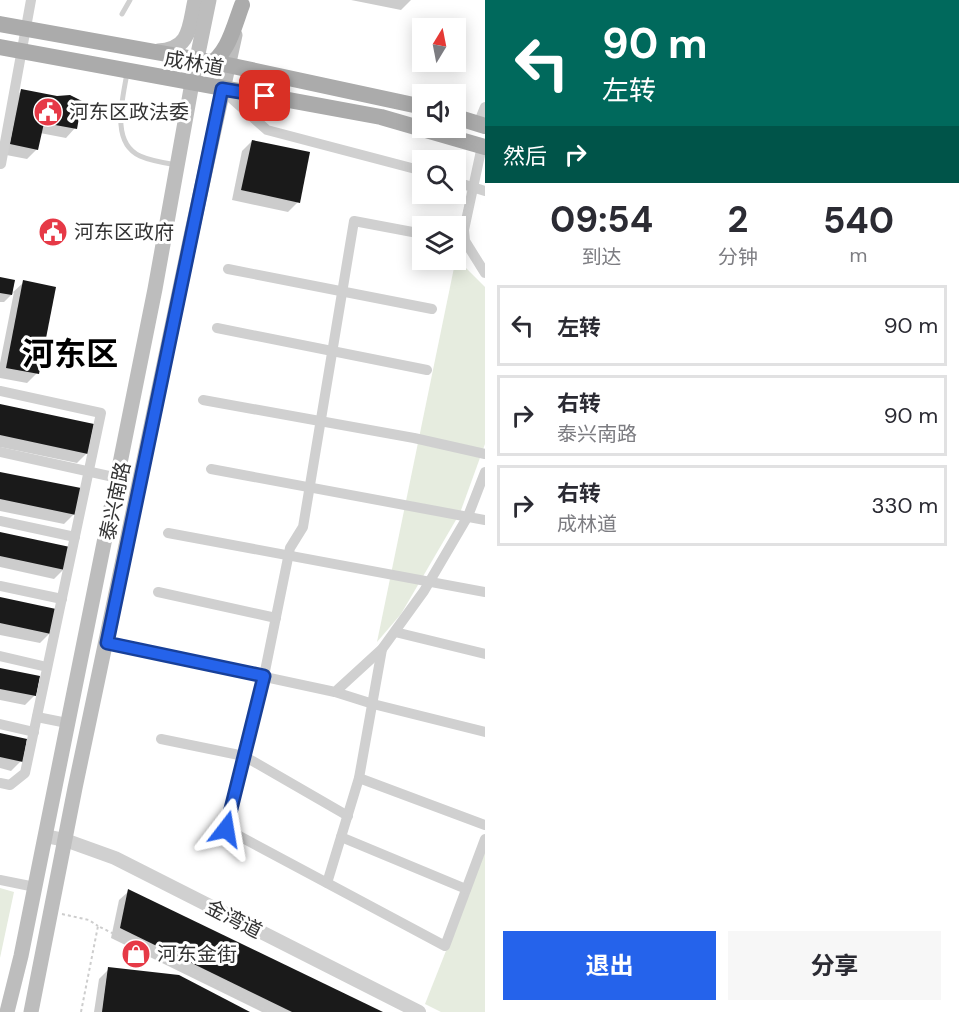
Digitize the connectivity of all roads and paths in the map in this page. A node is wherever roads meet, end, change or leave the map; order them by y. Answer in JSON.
{"nodes":[{"id":1,"x":32,"y":0,"type":"edge"},
{"id":2,"x":130,"y":0,"type":"edge"},
{"id":3,"x":195,"y":0,"type":"edge"},
{"id":4,"x":209,"y":0,"type":"edge"},
{"id":5,"x":219,"y":0,"type":"edge"},
{"id":6,"x":243,"y":2,"type":"edge"},
{"id":7,"x":122,"y":14,"type":"dead end"},
{"id":8,"x":0,"y":24,"type":"edge"},
{"id":9,"x":27,"y":29,"type":"junction"},
{"id":10,"x":0,"y":47,"type":"edge"},
{"id":11,"x":146,"y":51,"type":"junction"},
{"id":12,"x":23,"y":52,"type":"junction"},
{"id":13,"x":134,"y":73,"type":"junction"},
{"id":14,"x":210,"y":73,"type":"junction"},
{"id":15,"x":412,"y":105,"type":"edge"},
{"id":16,"x":485,"y":107,"type":"edge"},
{"id":17,"x":466,"y":120,"type":"edge"},
{"id":18,"x":481,"y":125,"type":"edge"},
{"id":19,"x":484,"y":146,"type":"edge"},
{"id":20,"x":1,"y":164,"type":"edge"},
{"id":21,"x":178,"y":165,"type":"junction"},
{"id":22,"x":412,"y":168,"type":"edge"},
{"id":23,"x":466,"y":185,"type":"edge"},
{"id":24,"x":473,"y":187,"type":"junction"},
{"id":25,"x":485,"y":191,"type":"edge"},
{"id":26,"x":466,"y":220,"type":"edge"},
{"id":27,"x":412,"y":232,"type":"edge"},
{"id":28,"x":466,"y":248,"type":"edge"},
{"id":29,"x":228,"y":269,"type":"dead end"},
{"id":30,"x":485,"y":273,"type":"edge"},
{"id":31,"x":342,"y":291,"type":"junction"},
{"id":32,"x":432,"y":309,"type":"dead end"},
{"id":33,"x":217,"y":328,"type":"dead end"},
{"id":34,"x":332,"y":351,"type":"junction"},
{"id":35,"x":427,"y":370,"type":"dead end"},
{"id":36,"x":0,"y":391,"type":"edge"},
{"id":37,"x":203,"y":400,"type":"dead end"},
{"id":38,"x":320,"y":421,"type":"junction"},
{"id":39,"x":0,"y":452,"type":"edge"},
{"id":40,"x":485,"y":454,"type":"edge"},
{"id":41,"x":210,"y":469,"type":"dead end"},
{"id":42,"x":88,"y":471,"type":"junction"},
{"id":43,"x":485,"y":472,"type":"edge"},
{"id":44,"x":118,"y":478,"type":"junction"},
{"id":45,"x":309,"y":488,"type":"junction"},
{"id":46,"x":468,"y":516,"type":"junction"},
{"id":47,"x":485,"y":519,"type":"edge"},
{"id":48,"x":0,"y":521,"type":"edge"},
{"id":49,"x":168,"y":533,"type":"dead end"},
{"id":50,"x":75,"y":537,"type":"junction"},
{"id":51,"x":288,"y":556,"type":"junction"},
{"id":52,"x":430,"y":580,"type":"junction"},
{"id":53,"x":0,"y":586,"type":"edge"},
{"id":54,"x":158,"y":592,"type":"dead end"},
{"id":55,"x":485,"y":592,"type":"edge"},
{"id":56,"x":62,"y":599,"type":"junction"},
{"id":57,"x":276,"y":618,"type":"junction"},
{"id":58,"x":395,"y":632,"type":"junction"},
{"id":59,"x":107,"y":643,"type":"junction"},
{"id":60,"x":382,"y":649,"type":"junction"},
{"id":61,"x":485,"y":654,"type":"edge"},
{"id":62,"x":0,"y":656,"type":"edge"},
{"id":63,"x":47,"y":667,"type":"junction"},
{"id":64,"x":264,"y":676,"type":"junction"},
{"id":65,"x":335,"y":692,"type":"junction"},
{"id":66,"x":373,"y":704,"type":"junction"},
{"id":67,"x":37,"y":717,"type":"junction"},
{"id":68,"x":67,"y":723,"type":"junction"},
{"id":69,"x":0,"y":724,"type":"edge"},
{"id":70,"x":34,"y":732,"type":"junction"},
{"id":71,"x":485,"y":732,"type":"edge"},
{"id":72,"x":161,"y":739,"type":"dead end"},
{"id":73,"x":244,"y":756,"type":"junction"},
{"id":74,"x":360,"y":778,"type":"junction"},
{"id":75,"x":0,"y":783,"type":"edge"},
{"id":76,"x":348,"y":816,"type":"junction"},
{"id":77,"x":485,"y":825,"type":"edge"},
{"id":78,"x":45,"y":836,"type":"junction"},
{"id":79,"x":341,"y":837,"type":"junction"},
{"id":80,"x":485,"y":839,"type":"edge"},
{"id":81,"x":64,"y":840,"type":"junction"},
{"id":82,"x":0,"y":880,"type":"edge"},
{"id":83,"x":327,"y":883,"type":"junction"},
{"id":84,"x":35,"y":887,"type":"junction"},
{"id":85,"x":466,"y":889,"type":"junction"},
{"id":86,"x":51,"y":911,"type":"junction"},
{"id":87,"x":98,"y":926,"type":"junction"},
{"id":88,"x":7,"y":1012,"type":"edge"},
{"id":89,"x":31,"y":1012,"type":"edge"},
{"id":90,"x":81,"y":1012,"type":"edge"},
{"id":91,"x":271,"y":1012,"type":"edge"},
{"id":92,"x":419,"y":1012,"type":"edge"}],
"edges":[{"from":1,"to":9,"type":"street"},
{"from":2,"to":7,"type":"lane"},
{"from":3,"to":11,"type":"main road"},
{"from":4,"to":14,"type":"main road","name":"泰兴南路"},
{"from":5,"to":14,"type":"main road"},
{"from":6,"to":14,"type":"main road"},
{"from":8,"to":9,"type":"main road","name":"成林道"},
{"from":9,"to":11,"type":"main road","name":"成林道"},
{"from":9,"to":12,"type":"street"},
{"from":10,"to":12,"type":"main road","name":"成林道"},
{"from":11,"to":14,"type":"main road","name":"成林道"},
{"from":12,"to":13,"type":"main road","name":"成林道"},
{"from":12,"to":20,"type":"street"},
{"from":13,"to":14,"type":"main road","name":"成林道"},
{"from":13,"to":21,"type":"lane"},
{"from":14,"to":15,"type":"main road","name":"成林道"},
{"from":14,"to":19,"type":"main road","name":"成林道"},
{"from":14,"to":21,"type":"main road","name":"泰兴南路"},
{"from":14,"to":22,"type":"street"},
{"from":14,"to":59,"type":"main road","name":"泰兴南路"},
{"from":16,"to":18,"type":"street"},
{"from":17,"to":18,"type":"main road"},
{"from":19,"to":24,"type":"street"},
{"from":21,"to":44,"type":"main road","name":"泰兴南路"},
{"from":23,"to":24,"type":"street"},
{"from":24,"to":25,"type":"street"},
{"from":24,"to":26,"type":"street"},
{"from":27,"to":31,"type":"street"},
{"from":28,"to":30,"type":"street"},
{"from":29,"to":31,"type":"street"},
{"from":31,"to":32,"type":"street"},
{"from":31,"to":34,"type":"street"},
{"from":33,"to":34,"type":"street"},
{"from":34,"to":35,"type":"street"},
{"from":34,"to":38,"type":"street"},
{"from":36,"to":42,"type":"street"},
{"from":37,"to":38,"type":"street"},
{"from":38,"to":40,"type":"street"},
{"from":38,"to":45,"type":"street"},
{"from":39,"to":42,"type":"street"},
{"from":41,"to":45,"type":"street"},
{"from":42,"to":44,"type":"street"},
{"from":42,"to":50,"type":"street"},
{"from":43,"to":46,"type":"street"},
{"from":44,"to":68,"type":"main road","name":"泰兴南路"},
{"from":45,"to":46,"type":"street"},
{"from":45,"to":51,"type":"street"},
{"from":46,"to":47,"type":"street"},
{"from":46,"to":52,"type":"street"},
{"from":48,"to":50,"type":"street"},
{"from":49,"to":51,"type":"street"},
{"from":50,"to":56,"type":"street"},
{"from":51,"to":52,"type":"street"},
{"from":51,"to":57,"type":"street"},
{"from":52,"to":55,"type":"street"},
{"from":52,"to":58,"type":"street"},
{"from":53,"to":56,"type":"street"},
{"from":54,"to":57,"type":"street"},
{"from":56,"to":63,"type":"street"},
{"from":57,"to":64,"type":"street"},
{"from":58,"to":60,"type":"street"},
{"from":58,"to":61,"type":"street"},
{"from":59,"to":64,"type":"street"},
{"from":59,"to":81,"type":"main road","name":"泰兴南路"},
{"from":60,"to":65,"type":"street"},
{"from":60,"to":66,"type":"street"},
{"from":62,"to":63,"type":"street"},
{"from":63,"to":67,"type":"street"},
{"from":64,"to":65,"type":"street"},
{"from":64,"to":73,"type":"street"},
{"from":65,"to":66,"type":"street"},
{"from":66,"to":71,"type":"street"},
{"from":66,"to":74,"type":"street"},
{"from":67,"to":68,"type":"street"},
{"from":67,"to":70,"type":"street"},
{"from":68,"to":78,"type":"main road","name":"泰兴南路"},
{"from":69,"to":70,"type":"street"},
{"from":70,"to":75,"type":"street"},
{"from":72,"to":73,"type":"street"},
{"from":73,"to":76,"type":"street"},
{"from":73,"to":83,"type":"street"},
{"from":74,"to":76,"type":"street"},
{"from":74,"to":77,"type":"street"},
{"from":76,"to":79,"type":"street"},
{"from":78,"to":81,"type":"street","name":"金湾道"},
{"from":78,"to":84,"type":"main road","name":"泰兴南路"},
{"from":79,"to":83,"type":"street"},
{"from":79,"to":85,"type":"street"},
{"from":80,"to":85,"type":"street"},
{"from":81,"to":86,"type":"main road","name":"泰兴南路"},
{"from":81,"to":92,"type":"street","name":"金湾道"},
{"from":82,"to":84,"type":"street"},
{"from":83,"to":85,"type":"street"},
{"from":84,"to":88,"type":"main road","name":"泰兴南路"},
{"from":86,"to":87,"type":"path"},
{"from":86,"to":89,"type":"main road","name":"泰兴南路"},
{"from":87,"to":90,"type":"path"},
{"from":87,"to":91,"type":"path"}]}
